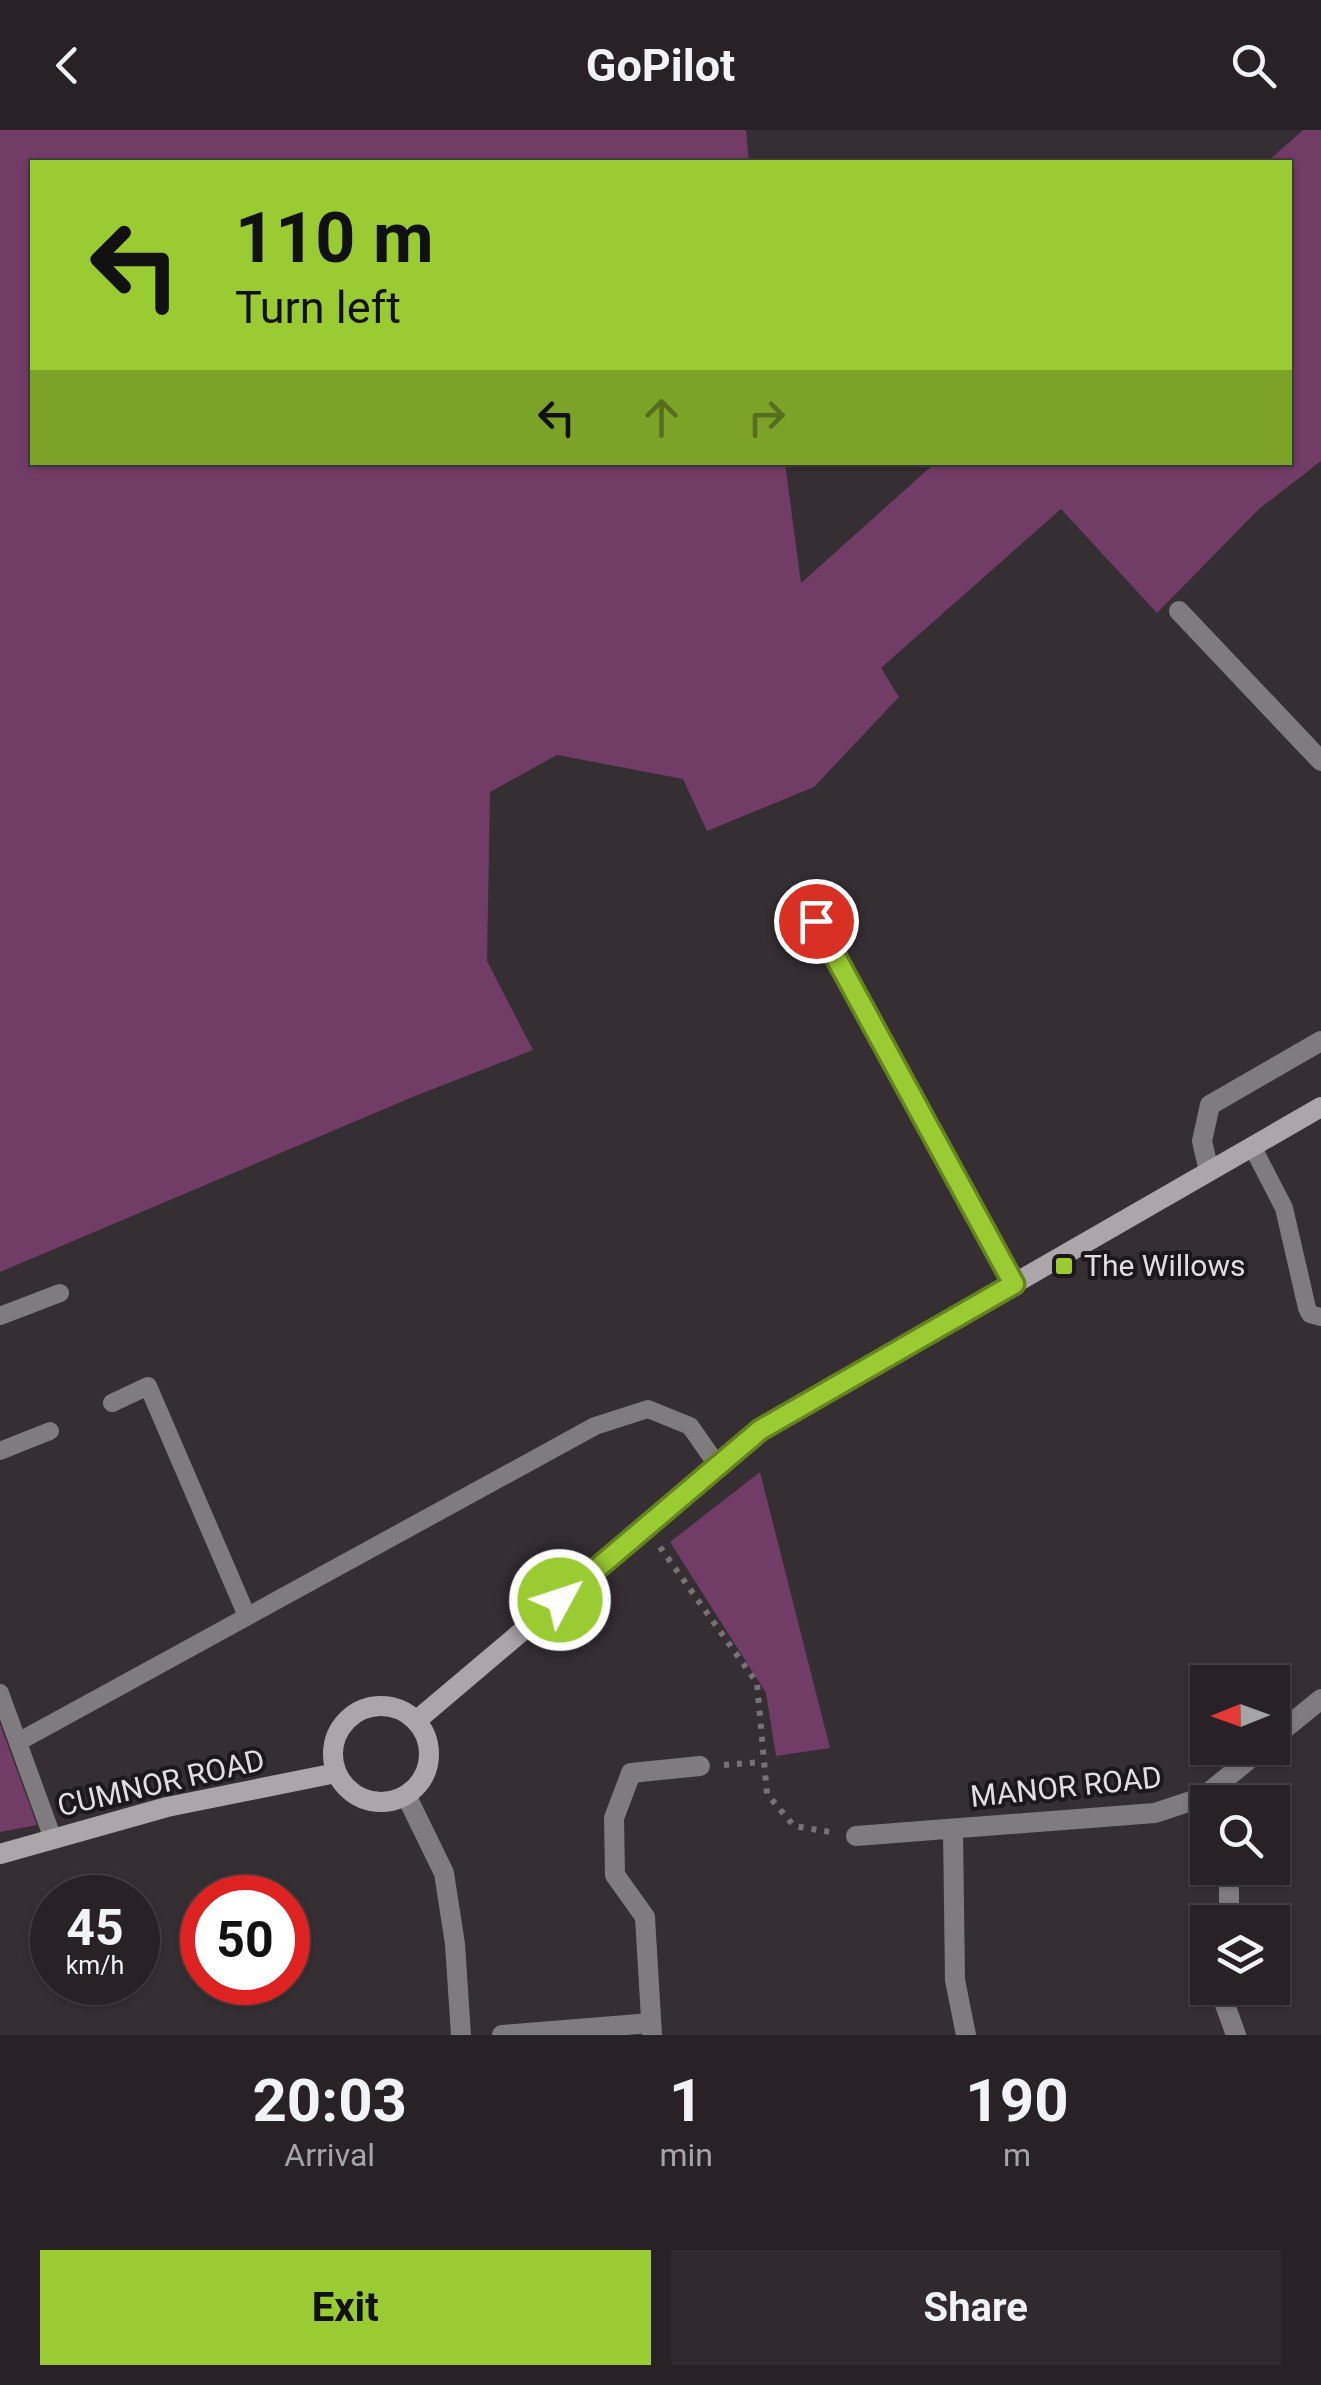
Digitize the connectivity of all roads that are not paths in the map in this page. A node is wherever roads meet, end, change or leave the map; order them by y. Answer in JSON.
{"nodes":[{"id":1,"x":1179,"y":611,"type":"dead end"},
{"id":2,"x":1321,"y":761,"type":"edge"},
{"id":3,"x":816,"y":921,"type":"dead end"},
{"id":4,"x":1321,"y":1041,"type":"edge"},
{"id":5,"x":1321,"y":1107,"type":"edge"},
{"id":6,"x":1252,"y":1146,"type":"junction"},
{"id":7,"x":1209,"y":1171,"type":"junction"},
{"id":8,"x":1014,"y":1284,"type":"junction"},
{"id":9,"x":60,"y":1293,"type":"dead end"},
{"id":10,"x":0,"y":1316,"type":"edge"},
{"id":11,"x":1321,"y":1317,"type":"edge"},
{"id":12,"x":112,"y":1403,"type":"dead end"},
{"id":13,"x":50,"y":1431,"type":"dead end"},
{"id":14,"x":0,"y":1451,"type":"edge"},
{"id":15,"x":718,"y":1466,"type":"junction"},
{"id":16,"x":248,"y":1616,"type":"junction"},
{"id":17,"x":0,"y":1693,"type":"edge"},
{"id":18,"x":1321,"y":1699,"type":"edge"},
{"id":19,"x":416,"y":1721,"type":"junction"},
{"id":20,"x":1290,"y":1724,"type":"edge"},
{"id":21,"x":18,"y":1742,"type":"junction"},
{"id":22,"x":1244,"y":1765,"type":"edge"},
{"id":23,"x":700,"y":1766,"type":"road end"},
{"id":24,"x":336,"y":1773,"type":"junction"},
{"id":25,"x":1223,"y":1785,"type":"edge"},
{"id":26,"x":406,"y":1795,"type":"junction"},
{"id":27,"x":1190,"y":1805,"type":"edge"},
{"id":28,"x":954,"y":1829,"type":"junction"},
{"id":29,"x":856,"y":1836,"type":"road end"},
{"id":30,"x":53,"y":1839,"type":"junction"},
{"id":31,"x":0,"y":1854,"type":"edge"},
{"id":32,"x":1225,"y":2005,"type":"edge"},
{"id":33,"x":652,"y":2029,"type":"edge"},
{"id":34,"x":461,"y":2035,"type":"edge"},
{"id":35,"x":502,"y":2035,"type":"edge"},
{"id":36,"x":966,"y":2035,"type":"edge"},
{"id":37,"x":1236,"y":2035,"type":"edge"}],
"edges":[{"from":1,"to":2,"type":"street"},
{"from":3,"to":8,"type":"lane"},
{"from":4,"to":7,"type":"street"},
{"from":5,"to":6,"type":"main road"},
{"from":6,"to":7,"type":"main road"},
{"from":6,"to":11,"type":"lane"},
{"from":7,"to":8,"type":"main road"},
{"from":8,"to":15,"type":"main road"},
{"from":9,"to":10,"type":"lane"},
{"from":12,"to":16,"type":"lane"},
{"from":13,"to":14,"type":"lane"},
{"from":15,"to":16,"type":"lane"},
{"from":15,"to":19,"type":"main road"},
{"from":16,"to":21,"type":"lane"},
{"from":17,"to":21,"type":"lane"},
{"from":18,"to":20,"type":"street"},
{"from":19,"to":24,"type":"main road"},
{"from":19,"to":26,"type":"main road"},
{"from":21,"to":30,"type":"lane"},
{"from":22,"to":25,"type":"street","name":"MANOR ROAD"},
{"from":23,"to":33,"type":"street"},
{"from":24,"to":26,"type":"main road"},
{"from":24,"to":30,"type":"main road","name":"CUMNOR ROAD"},
{"from":26,"to":34,"type":"street"},
{"from":27,"to":28,"type":"street","name":"MANOR ROAD"},
{"from":28,"to":29,"type":"street","name":"MANOR ROAD"},
{"from":28,"to":36,"type":"street"},
{"from":30,"to":31,"type":"main road","name":"CUMNOR ROAD"},
{"from":32,"to":37,"type":"street"},
{"from":33,"to":35,"type":"street"}]}
